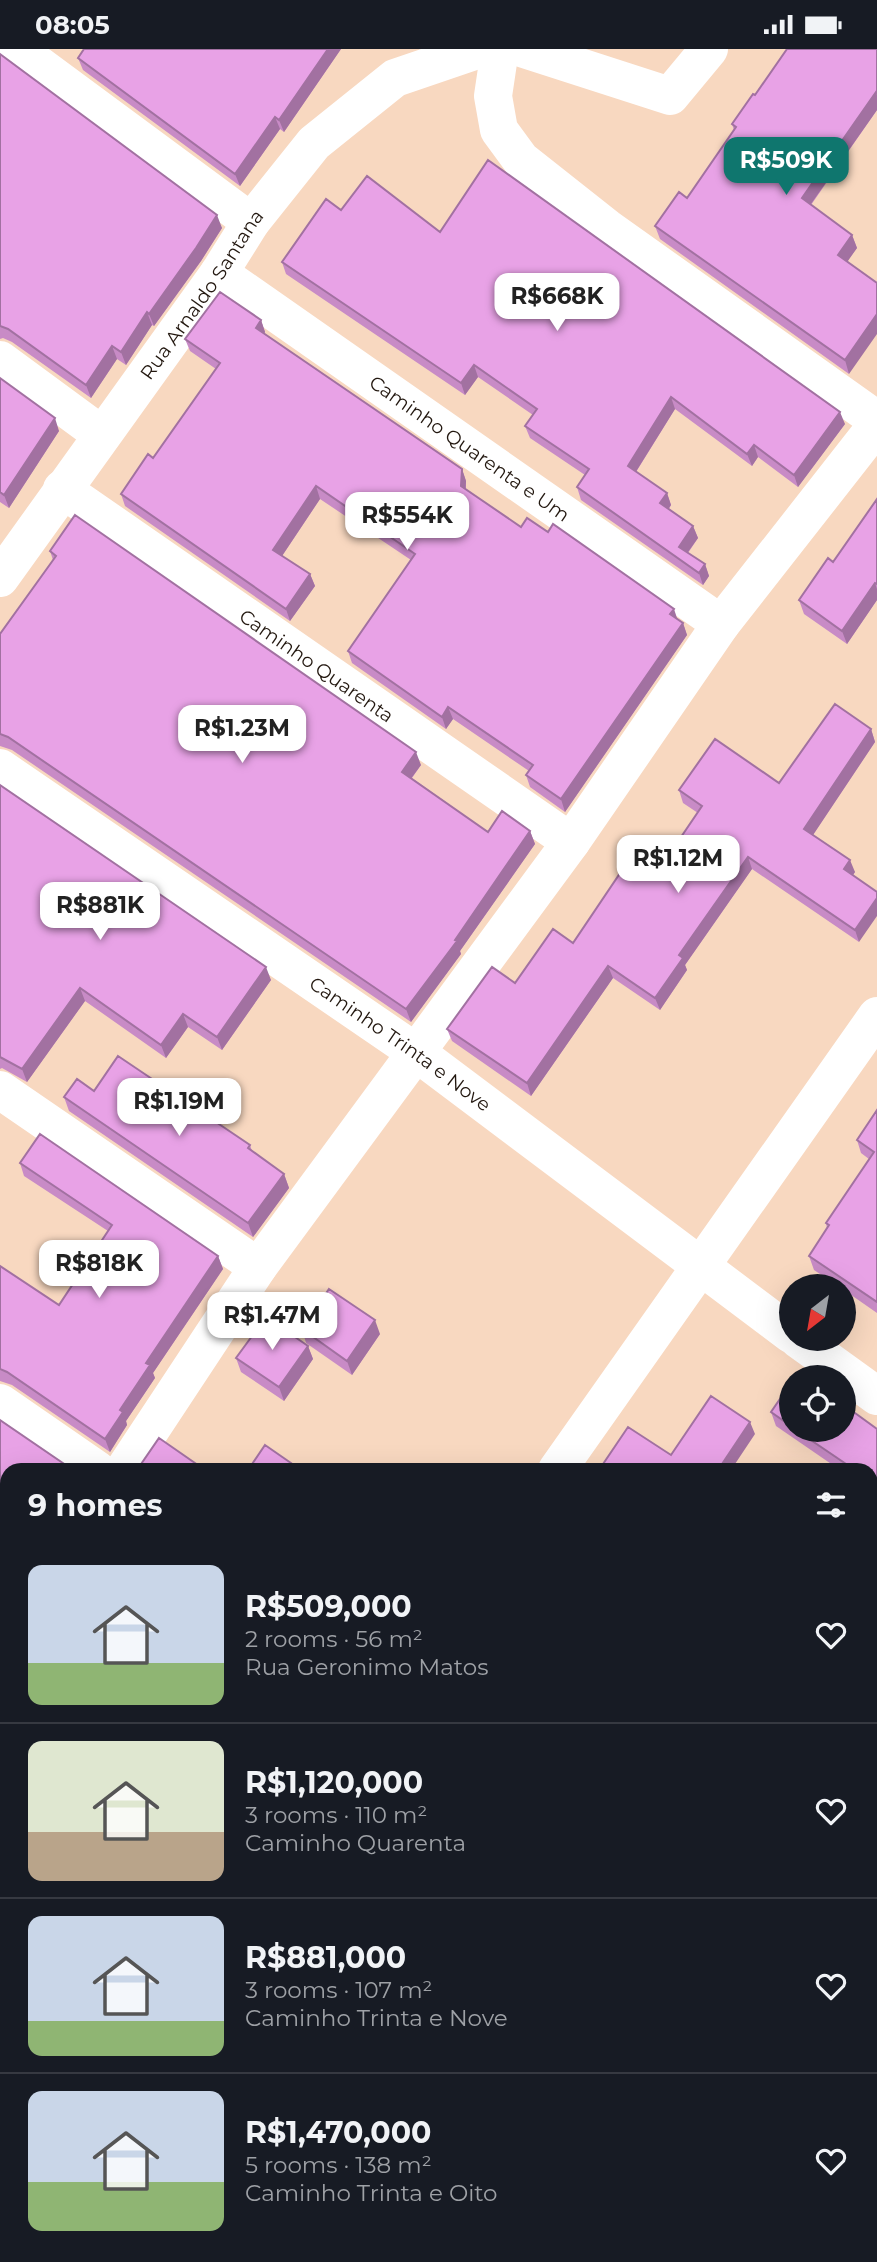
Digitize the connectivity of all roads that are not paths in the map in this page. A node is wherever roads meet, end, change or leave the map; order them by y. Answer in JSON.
{"nodes":[{"id":1,"x":17,"y":49,"type":"edge"},
{"id":2,"x":500,"y":49,"type":"edge"},
{"id":3,"x":524,"y":49,"type":"edge"},
{"id":4,"x":709,"y":49,"type":"edge"},
{"id":5,"x":463,"y":55,"type":"edge"},
{"id":6,"x":251,"y":222,"type":"junction"},
{"id":7,"x":219,"y":273,"type":"junction"},
{"id":8,"x":0,"y":360,"type":"edge"},
{"id":9,"x":877,"y":422,"type":"edge"},
{"id":10,"x":102,"y":435,"type":"junction"},
{"id":11,"x":62,"y":489,"type":"junction"},
{"id":12,"x":0,"y":577,"type":"edge"},
{"id":13,"x":721,"y":624,"type":"junction"},
{"id":14,"x":0,"y":768,"type":"edge"},
{"id":15,"x":571,"y":842,"type":"junction"},
{"id":16,"x":877,"y":1016,"type":"edge"},
{"id":17,"x":417,"y":1053,"type":"junction"},
{"id":18,"x":0,"y":1090,"type":"edge"},
{"id":19,"x":258,"y":1268,"type":"junction"},
{"id":20,"x":701,"y":1268,"type":"junction"},
{"id":21,"x":779,"y":1324,"type":"edge"},
{"id":22,"x":815,"y":1351,"type":"edge"},
{"id":23,"x":877,"y":1396,"type":"edge"},
{"id":24,"x":0,"y":1403,"type":"edge"},
{"id":25,"x":87,"y":1463,"type":"edge"},
{"id":26,"x":129,"y":1463,"type":"edge"},
{"id":27,"x":562,"y":1463,"type":"edge"}],
"edges":[{"from":1,"to":6,"type":"street"},
{"from":2,"to":9,"type":"street"},
{"from":3,"to":4,"type":"street"},
{"from":5,"to":6,"type":"street","name":"Rua Arnaldo Santana"},
{"from":6,"to":7,"type":"street","name":"Rua Arnaldo Santana"},
{"from":7,"to":10,"type":"street","name":"Rua Arnaldo Santana"},
{"from":7,"to":13,"type":"street","name":"Caminho Quarenta e Um"},
{"from":8,"to":10,"type":"street"},
{"from":9,"to":13,"type":"street"},
{"from":10,"to":11,"type":"street","name":"Rua Arnaldo Santana"},
{"from":11,"to":12,"type":"street","name":"Rua Arnaldo Santana"},
{"from":11,"to":15,"type":"street","name":"Caminho Quarenta"},
{"from":13,"to":15,"type":"street"},
{"from":14,"to":17,"type":"street","name":"Caminho Trinta e Nove"},
{"from":15,"to":17,"type":"street"},
{"from":16,"to":20,"type":"street"},
{"from":17,"to":19,"type":"street"},
{"from":17,"to":20,"type":"street","name":"Caminho Trinta e Nove"},
{"from":18,"to":19,"type":"street"},
{"from":19,"to":26,"type":"street"},
{"from":20,"to":21,"type":"street","name":"Caminho Trinta e Nove"},
{"from":20,"to":27,"type":"street"},
{"from":22,"to":23,"type":"street"},
{"from":24,"to":25,"type":"street"}]}
